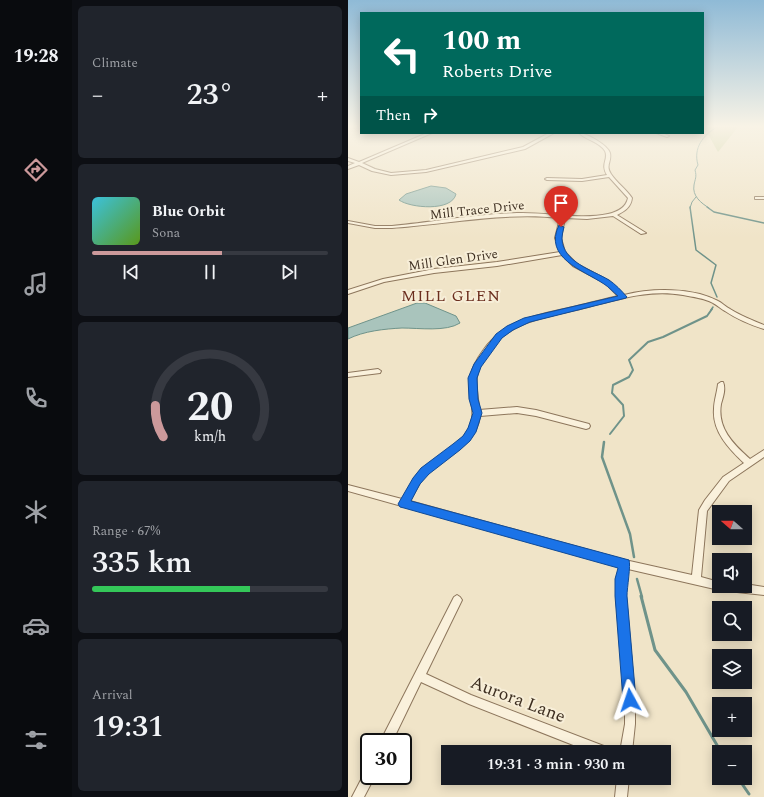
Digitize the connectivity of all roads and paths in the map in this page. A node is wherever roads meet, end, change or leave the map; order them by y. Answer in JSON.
{"nodes":[{"id":1,"x":362,"y":164,"type":"edge"},
{"id":2,"x":457,"y":164,"type":"edge"},
{"id":3,"x":607,"y":164,"type":"edge"},
{"id":4,"x":610,"y":176,"type":"junction"},
{"id":5,"x":547,"y":179,"type":"dead end"},
{"id":6,"x":757,"y":198,"type":"dead end"},
{"id":7,"x":764,"y":198,"type":"edge"},
{"id":8,"x":613,"y":214,"type":"junction"},
{"id":9,"x":563,"y":216,"type":"junction"},
{"id":10,"x":348,"y":222,"type":"edge"},
{"id":11,"x":643,"y":233,"type":"dead end"},
{"id":12,"x":563,"y":253,"type":"junction"},
{"id":13,"x":348,"y":292,"type":"edge"},
{"id":14,"x":624,"y":297,"type":"junction"},
{"id":15,"x":764,"y":326,"type":"edge"},
{"id":16,"x":378,"y":371,"type":"dead end"},
{"id":17,"x":348,"y":375,"type":"edge"},
{"id":18,"x":721,"y":384,"type":"dead end"},
{"id":19,"x":478,"y":413,"type":"junction"},
{"id":20,"x":586,"y":426,"type":"dead end"},
{"id":21,"x":764,"y":452,"type":"edge"},
{"id":22,"x":749,"y":463,"type":"junction"},
{"id":23,"x":348,"y":488,"type":"edge"},
{"id":24,"x":404,"y":504,"type":"junction"},
{"id":25,"x":625,"y":564,"type":"junction"},
{"id":26,"x":696,"y":582,"type":"junction"},
{"id":27,"x":712,"y":585,"type":"edge"},
{"id":28,"x":752,"y":590,"type":"edge"},
{"id":29,"x":764,"y":591,"type":"edge"},
{"id":30,"x":457,"y":600,"type":"dead end"},
{"id":31,"x":419,"y":676,"type":"junction"},
{"id":32,"x":390,"y":733,"type":"edge"},
{"id":33,"x":588,"y":745,"type":"edge"},
{"id":34,"x":627,"y":745,"type":"edge"},
{"id":35,"x":364,"y":785,"type":"edge"},
{"id":36,"x":622,"y":785,"type":"edge"},
{"id":37,"x":358,"y":797,"type":"edge"},
{"id":38,"x":621,"y":797,"type":"edge"}],
"edges":[{"from":1,"to":2,"type":"street"},
{"from":3,"to":4,"type":"street"},
{"from":4,"to":5,"type":"street"},
{"from":4,"to":8,"type":"street","name":"Mill Trace Drive"},
{"from":6,"to":7,"type":"street"},
{"from":8,"to":9,"type":"street","name":"Mill Trace Drive"},
{"from":8,"to":11,"type":"street"},
{"from":9,"to":10,"type":"street","name":"Mill Trace Drive"},
{"from":9,"to":12,"type":"street"},
{"from":12,"to":13,"type":"street","name":"Mill Glen Drive"},
{"from":12,"to":14,"type":"street"},
{"from":14,"to":15,"type":"street"},
{"from":14,"to":19,"type":"street"},
{"from":16,"to":17,"type":"street"},
{"from":18,"to":22,"type":"street"},
{"from":19,"to":20,"type":"street"},
{"from":19,"to":24,"type":"street"},
{"from":21,"to":22,"type":"street"},
{"from":22,"to":26,"type":"street"},
{"from":23,"to":24,"type":"street"},
{"from":24,"to":25,"type":"street"},
{"from":25,"to":26,"type":"street"},
{"from":25,"to":34,"type":"street"},
{"from":26,"to":27,"type":"street"},
{"from":28,"to":29,"type":"street"},
{"from":30,"to":31,"type":"street"},
{"from":31,"to":32,"type":"street"},
{"from":31,"to":33,"type":"street","name":"Aurora Lane"},
{"from":35,"to":37,"type":"street"},
{"from":36,"to":38,"type":"street"}]}
